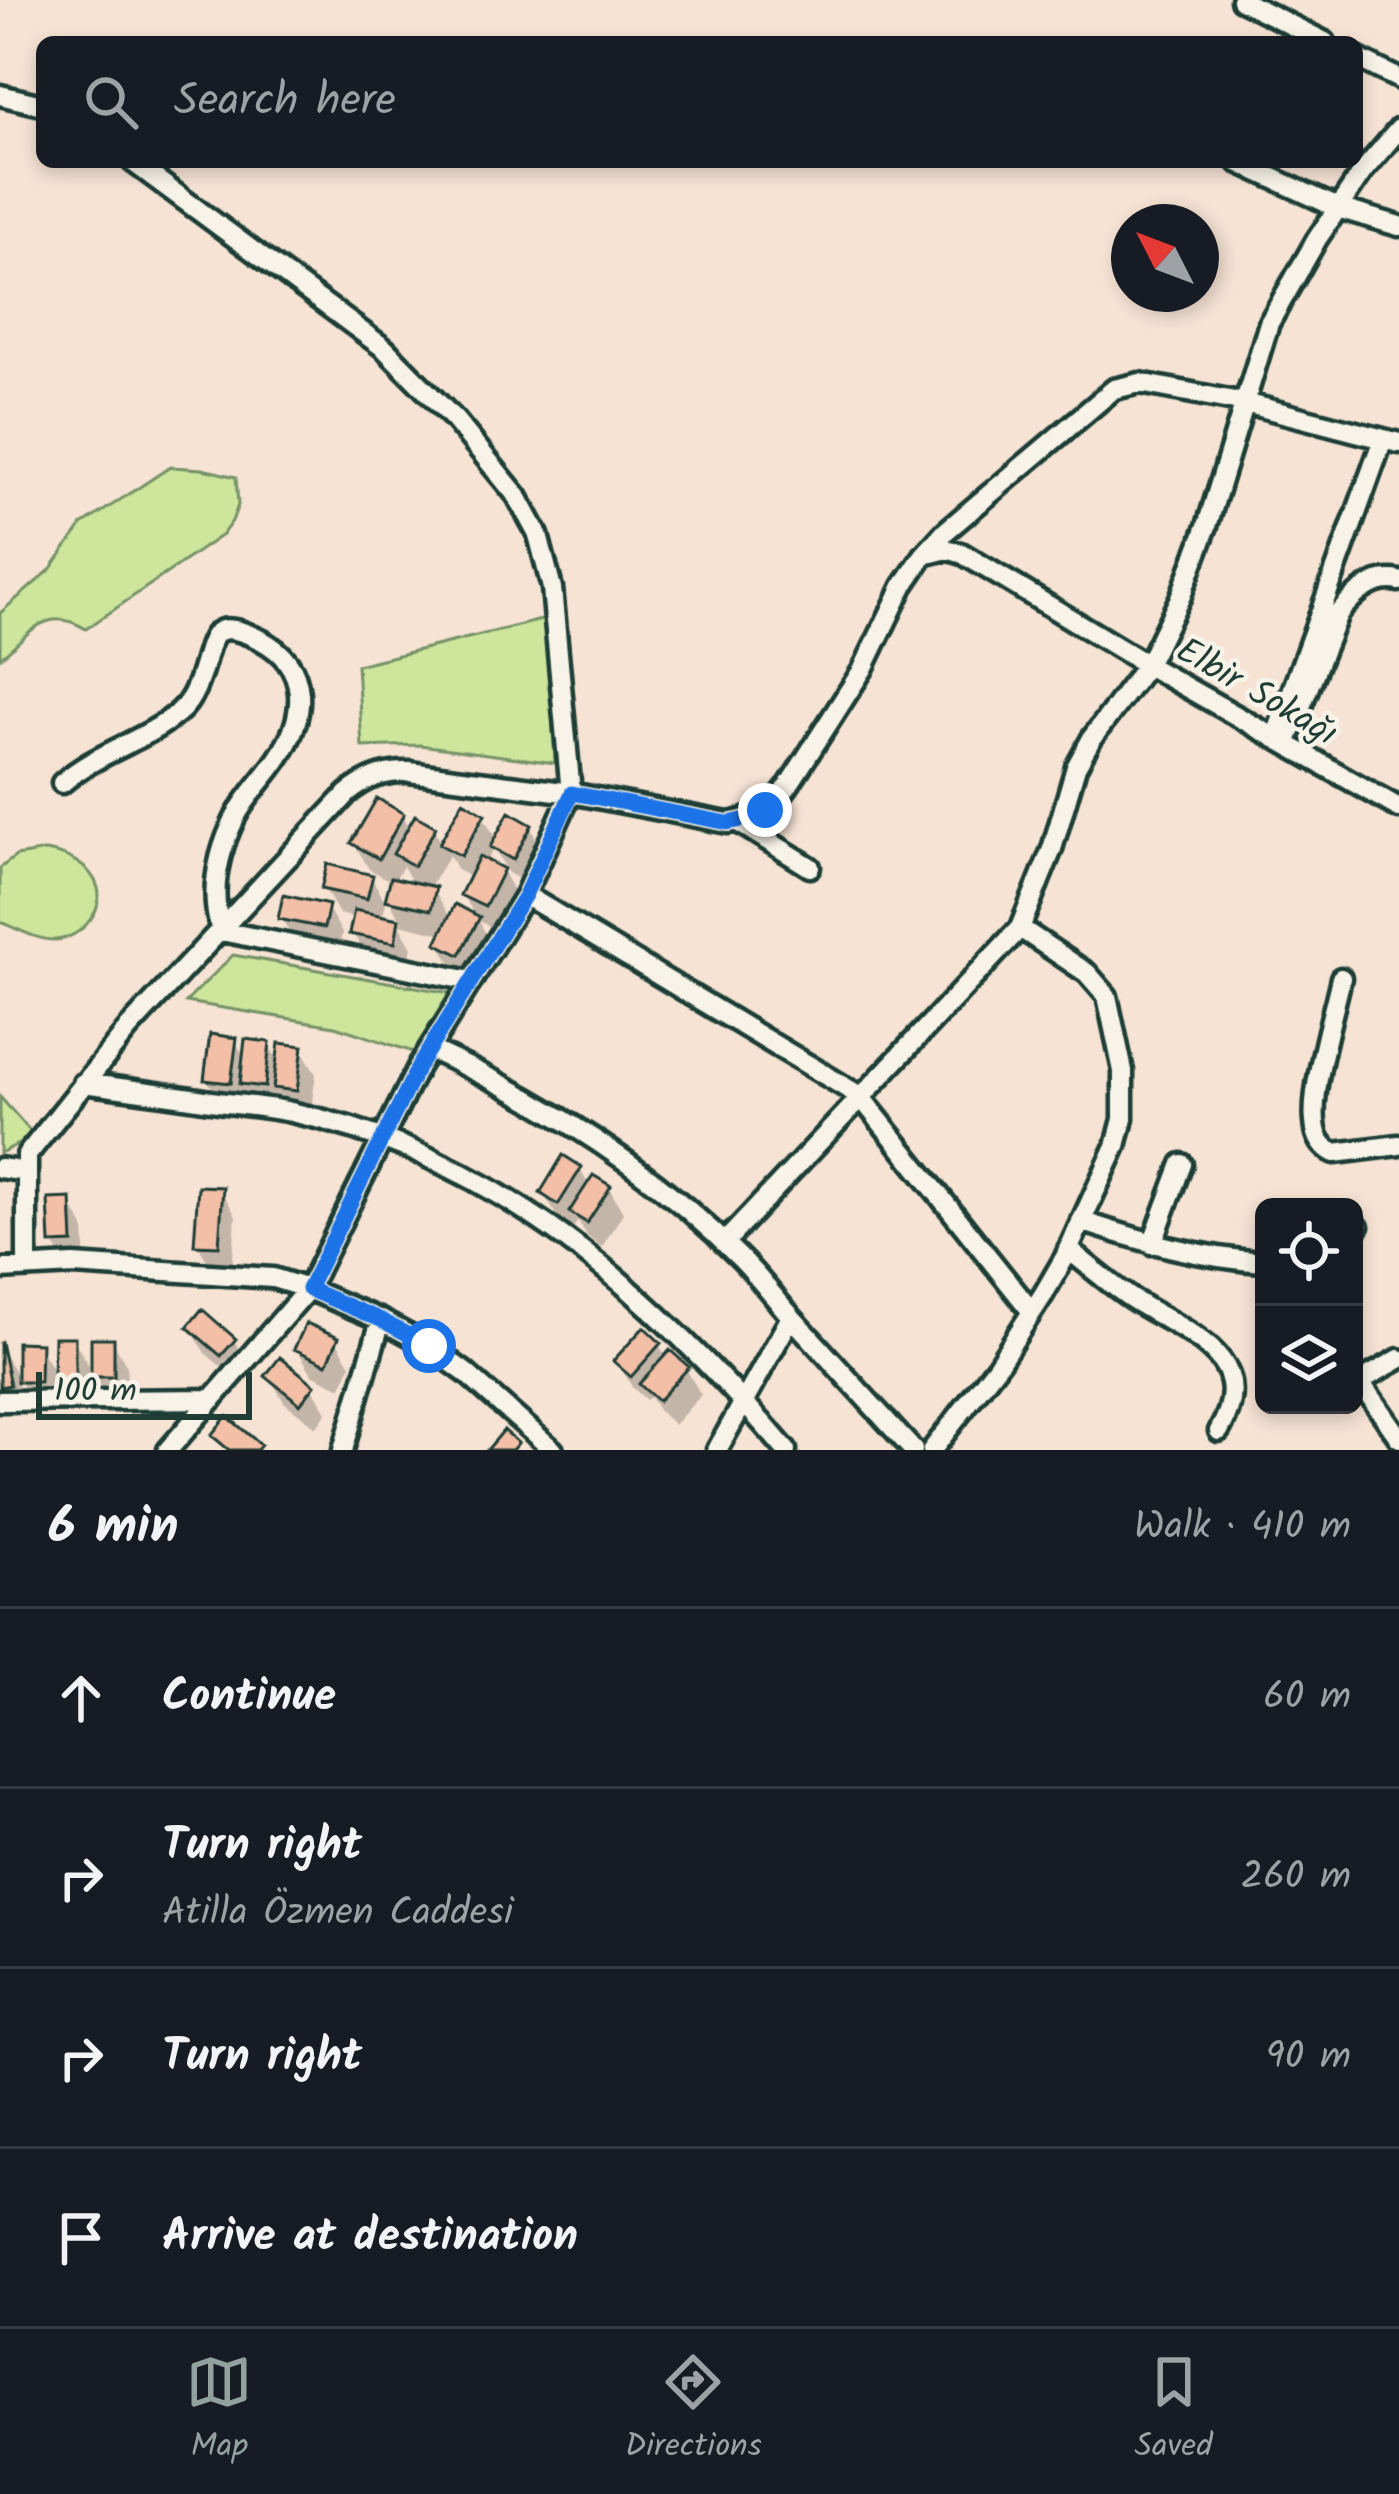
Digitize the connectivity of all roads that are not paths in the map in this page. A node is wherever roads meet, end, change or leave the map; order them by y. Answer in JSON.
{"nodes":[{"id":1,"x":1241,"y":0,"type":"edge"},
{"id":2,"x":1313,"y":36,"type":"edge"},
{"id":3,"x":1363,"y":61,"type":"edge"},
{"id":4,"x":1399,"y":80,"type":"edge"},
{"id":5,"x":0,"y":95,"type":"edge"},
{"id":6,"x":36,"y":104,"type":"edge"},
{"id":7,"x":1399,"y":129,"type":"edge"},
{"id":8,"x":141,"y":168,"type":"edge"},
{"id":9,"x":1251,"y":168,"type":"edge"},
{"id":10,"x":1338,"y":208,"type":"junction"},
{"id":11,"x":1399,"y":226,"type":"edge"},
{"id":12,"x":1245,"y":403,"type":"junction"},
{"id":13,"x":1391,"y":441,"type":"edge"},
{"id":14,"x":924,"y":555,"type":"junction"},
{"id":15,"x":1399,"y":580,"type":"edge"},
{"id":16,"x":1147,"y":665,"type":"junction"},
{"id":17,"x":1281,"y":741,"type":"junction"},
{"id":18,"x":62,"y":783,"type":"dead end"},
{"id":19,"x":572,"y":793,"type":"junction"},
{"id":20,"x":1399,"y":808,"type":"edge"},
{"id":21,"x":738,"y":822,"type":"junction"},
{"id":22,"x":810,"y":867,"type":"dead end"},
{"id":23,"x":525,"y":895,"type":"junction"},
{"id":24,"x":1020,"y":928,"type":"junction"},
{"id":25,"x":221,"y":931,"type":"junction"},
{"id":26,"x":1341,"y":978,"type":"dead end"},
{"id":27,"x":471,"y":981,"type":"junction"},
{"id":28,"x":429,"y":1049,"type":"junction"},
{"id":29,"x":83,"y":1083,"type":"junction"},
{"id":30,"x":860,"y":1096,"type":"junction"},
{"id":31,"x":383,"y":1138,"type":"junction"},
{"id":32,"x":1399,"y":1145,"type":"edge"},
{"id":33,"x":1182,"y":1164,"type":"dead end"},
{"id":34,"x":0,"y":1168,"type":"edge"},
{"id":35,"x":27,"y":1172,"type":"junction"},
{"id":36,"x":1081,"y":1221,"type":"junction"},
{"id":37,"x":724,"y":1243,"type":"junction"},
{"id":38,"x":1152,"y":1244,"type":"junction"},
{"id":39,"x":1068,"y":1249,"type":"junction"},
{"id":40,"x":1255,"y":1261,"type":"edge"},
{"id":41,"x":27,"y":1266,"type":"junction"},
{"id":42,"x":0,"y":1270,"type":"edge"},
{"id":43,"x":308,"y":1289,"type":"junction"},
{"id":44,"x":1032,"y":1312,"type":"junction"},
{"id":45,"x":791,"y":1317,"type":"junction"},
{"id":46,"x":381,"y":1320,"type":"junction"},
{"id":47,"x":1399,"y":1359,"type":"edge"},
{"id":48,"x":1363,"y":1374,"type":"edge"},
{"id":49,"x":1363,"y":1386,"type":"edge"},
{"id":50,"x":213,"y":1399,"type":"junction"},
{"id":51,"x":0,"y":1401,"type":"edge"},
{"id":52,"x":744,"y":1401,"type":"junction"},
{"id":53,"x":1220,"y":1431,"type":"dead end"},
{"id":54,"x":1399,"y":1438,"type":"edge"},
{"id":55,"x":168,"y":1450,"type":"edge"},
{"id":56,"x":343,"y":1450,"type":"edge"},
{"id":57,"x":553,"y":1450,"type":"edge"},
{"id":58,"x":717,"y":1450,"type":"edge"},
{"id":59,"x":786,"y":1450,"type":"edge"},
{"id":60,"x":913,"y":1450,"type":"edge"},
{"id":61,"x":932,"y":1450,"type":"edge"}],
"edges":[{"from":1,"to":2,"type":"street"},
{"from":3,"to":4,"type":"street"},
{"from":5,"to":6,"type":"street"},
{"from":7,"to":10,"type":"street"},
{"from":8,"to":19,"type":"street"},
{"from":9,"to":10,"type":"street"},
{"from":10,"to":11,"type":"street"},
{"from":10,"to":12,"type":"street"},
{"from":12,"to":13,"type":"street"},
{"from":12,"to":14,"type":"street"},
{"from":12,"to":16,"type":"street"},
{"from":13,"to":17,"type":"street"},
{"from":14,"to":16,"type":"street","name":"Elbir Sokağı"},
{"from":14,"to":21,"type":"street"},
{"from":15,"to":17,"type":"street"},
{"from":16,"to":17,"type":"street","name":"Elbir Sokağı"},
{"from":16,"to":24,"type":"street"},
{"from":17,"to":20,"type":"street","name":"Elbir Sokağı"},
{"from":18,"to":25,"type":"street"},
{"from":19,"to":21,"type":"street"},
{"from":19,"to":23,"type":"street"},
{"from":19,"to":25,"type":"street"},
{"from":21,"to":22,"type":"street"},
{"from":23,"to":27,"type":"street"},
{"from":23,"to":30,"type":"street"},
{"from":24,"to":30,"type":"street"},
{"from":24,"to":36,"type":"street"},
{"from":25,"to":27,"type":"street"},
{"from":25,"to":29,"type":"street"},
{"from":26,"to":32,"type":"street"},
{"from":27,"to":28,"type":"street"},
{"from":28,"to":31,"type":"street"},
{"from":28,"to":37,"type":"street"},
{"from":29,"to":31,"type":"street"},
{"from":29,"to":35,"type":"street"},
{"from":30,"to":37,"type":"street"},
{"from":30,"to":44,"type":"street"},
{"from":31,"to":43,"type":"street"},
{"from":31,"to":52,"type":"street"},
{"from":33,"to":38,"type":"street"},
{"from":34,"to":35,"type":"street"},
{"from":35,"to":41,"type":"street"},
{"from":36,"to":38,"type":"street"},
{"from":36,"to":39,"type":"street"},
{"from":37,"to":45,"type":"street"},
{"from":38,"to":40,"type":"street"},
{"from":39,"to":44,"type":"street"},
{"from":39,"to":53,"type":"street"},
{"from":41,"to":42,"type":"street"},
{"from":41,"to":43,"type":"street"},
{"from":43,"to":46,"type":"street"},
{"from":43,"to":50,"type":"street"},
{"from":44,"to":61,"type":"street"},
{"from":45,"to":52,"type":"street"},
{"from":45,"to":60,"type":"street"},
{"from":46,"to":56,"type":"street"},
{"from":46,"to":57,"type":"street"},
{"from":47,"to":48,"type":"street"},
{"from":49,"to":54,"type":"street"},
{"from":50,"to":51,"type":"street"},
{"from":50,"to":55,"type":"street"},
{"from":52,"to":58,"type":"street"},
{"from":52,"to":59,"type":"street"}]}
